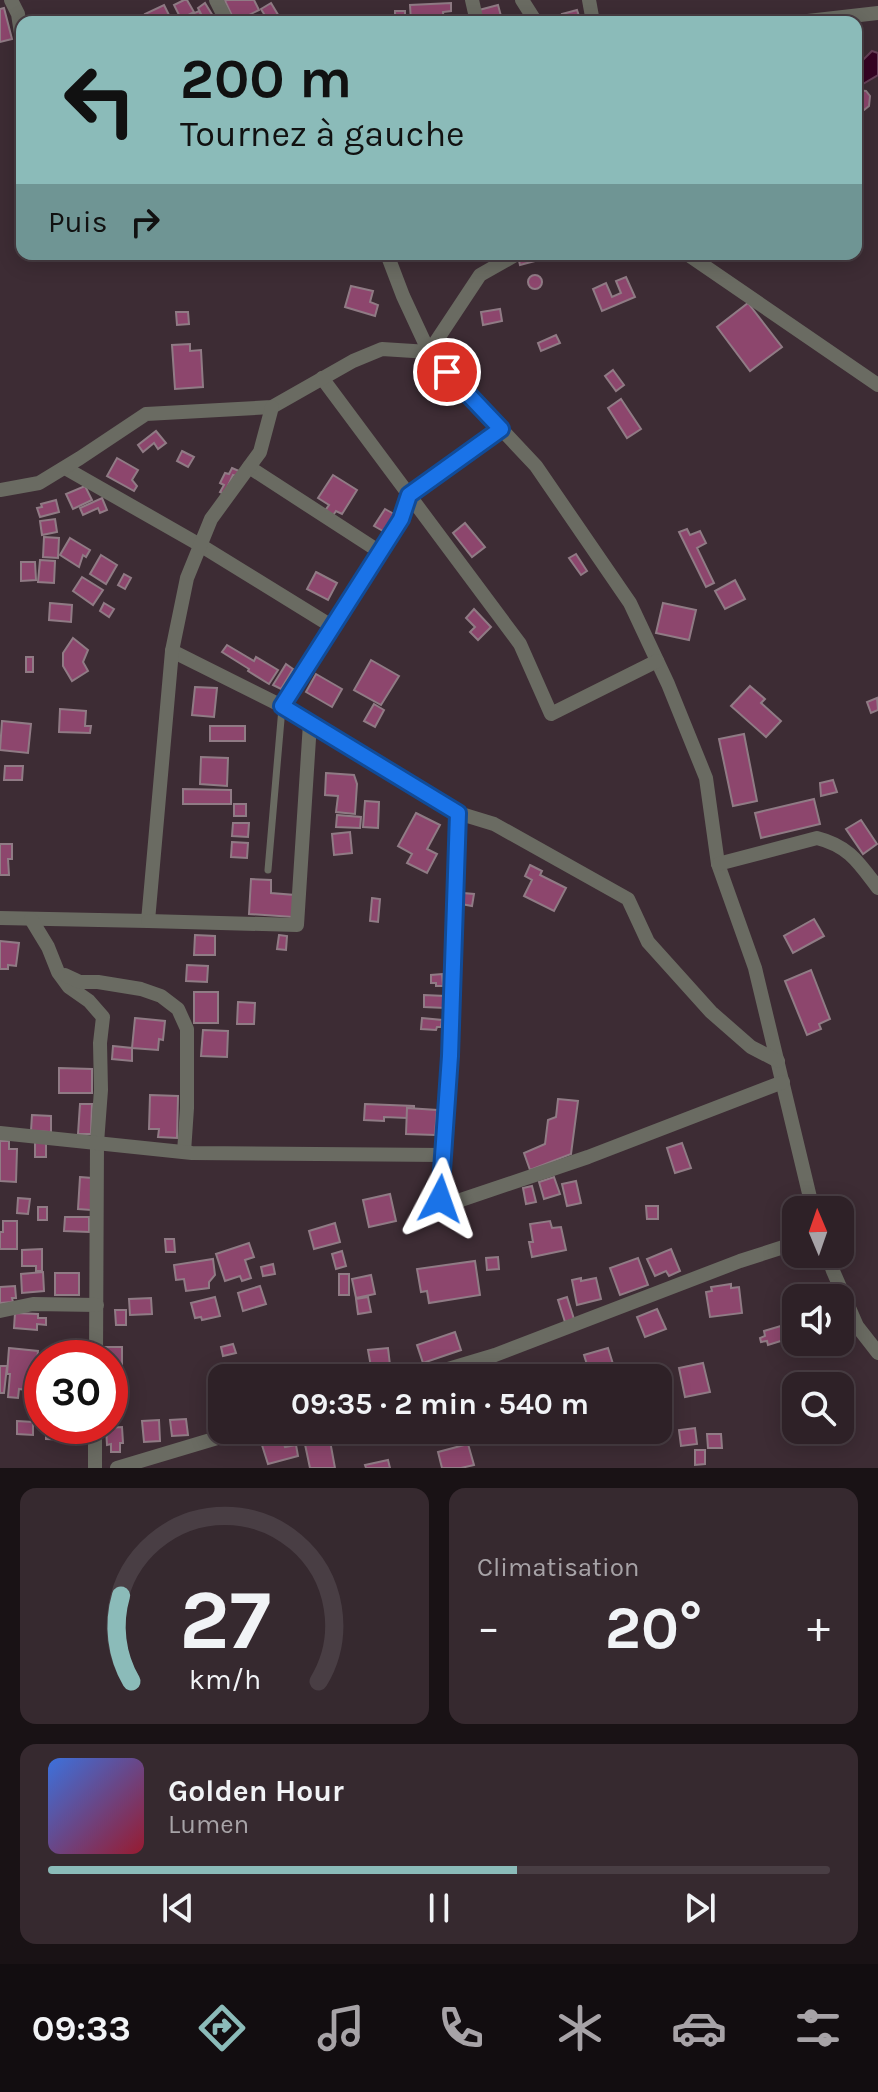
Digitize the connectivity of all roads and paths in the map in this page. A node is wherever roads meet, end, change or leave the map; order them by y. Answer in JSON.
{"nodes":[{"id":1,"x":878,"y":13,"type":"edge"},
{"id":2,"x":852,"y":16,"type":"edge"},
{"id":3,"x":389,"y":260,"type":"edge"},
{"id":4,"x":506,"y":260,"type":"edge"},
{"id":5,"x":696,"y":260,"type":"edge"},
{"id":6,"x":429,"y":352,"type":"junction"},
{"id":7,"x":322,"y":378,"type":"junction"},
{"id":8,"x":878,"y":385,"type":"edge"},
{"id":9,"x":272,"y":407,"type":"junction"},
{"id":10,"x":501,"y":429,"type":"junction"},
{"id":11,"x":249,"y":467,"type":"junction"},
{"id":12,"x":65,"y":468,"type":"junction"},
{"id":13,"x":0,"y":490,"type":"edge"},
{"id":14,"x":409,"y":495,"type":"junction"},
{"id":15,"x":200,"y":545,"type":"junction"},
{"id":16,"x":380,"y":552,"type":"junction"},
{"id":17,"x":333,"y":627,"type":"junction"},
{"id":18,"x":172,"y":651,"type":"junction"},
{"id":19,"x":657,"y":661,"type":"junction"},
{"id":20,"x":282,"y":706,"type":"junction"},
{"id":21,"x":310,"y":723,"type":"junction"},
{"id":22,"x":458,"y":813,"type":"junction"},
{"id":23,"x":718,"y":864,"type":"junction"},
{"id":24,"x":268,"y":870,"type":"dead end"},
{"id":25,"x":878,"y":888,"type":"edge"},
{"id":26,"x":0,"y":918,"type":"edge"},
{"id":27,"x":31,"y":919,"type":"junction"},
{"id":28,"x":148,"y":921,"type":"junction"},
{"id":29,"x":58,"y":972,"type":"junction"},
{"id":30,"x":778,"y":1061,"type":"junction"},
{"id":31,"x":783,"y":1082,"type":"junction"},
{"id":32,"x":0,"y":1133,"type":"edge"},
{"id":33,"x":97,"y":1143,"type":"junction"},
{"id":34,"x":184,"y":1152,"type":"junction"},
{"id":35,"x":443,"y":1155,"type":"junction"},
{"id":36,"x":810,"y":1196,"type":"edge"},
{"id":37,"x":782,"y":1248,"type":"edge"},
{"id":38,"x":832,"y":1268,"type":"edge"},
{"id":39,"x":97,"y":1305,"type":"junction"},
{"id":40,"x":0,"y":1311,"type":"edge"},
{"id":41,"x":96,"y":1340,"type":"edge"},
{"id":42,"x":878,"y":1353,"type":"edge"},
{"id":43,"x":465,"y":1364,"type":"edge"},
{"id":44,"x":208,"y":1441,"type":"edge"},
{"id":45,"x":95,"y":1444,"type":"edge"},
{"id":46,"x":95,"y":1468,"type":"edge"},
{"id":47,"x":117,"y":1468,"type":"edge"}],
"edges":[{"from":1,"to":2,"type":"street"},
{"from":3,"to":6,"type":"street"},
{"from":4,"to":6,"type":"street"},
{"from":5,"to":8,"type":"street"},
{"from":6,"to":7,"type":"street"},
{"from":6,"to":10,"type":"street"},
{"from":7,"to":9,"type":"street"},
{"from":7,"to":14,"type":"street"},
{"from":9,"to":11,"type":"street"},
{"from":9,"to":12,"type":"street"},
{"from":10,"to":14,"type":"street"},
{"from":10,"to":19,"type":"street"},
{"from":11,"to":15,"type":"street"},
{"from":11,"to":16,"type":"street"},
{"from":12,"to":13,"type":"street"},
{"from":12,"to":15,"type":"street"},
{"from":14,"to":16,"type":"street"},
{"from":14,"to":19,"type":"street"},
{"from":15,"to":17,"type":"street"},
{"from":15,"to":18,"type":"street"},
{"from":16,"to":17,"type":"street"},
{"from":17,"to":20,"type":"street"},
{"from":18,"to":20,"type":"street"},
{"from":18,"to":28,"type":"street"},
{"from":19,"to":23,"type":"street"},
{"from":20,"to":21,"type":"street"},
{"from":20,"to":24,"type":"lane"},
{"from":21,"to":22,"type":"street"},
{"from":21,"to":28,"type":"street"},
{"from":22,"to":30,"type":"street"},
{"from":22,"to":35,"type":"street"},
{"from":23,"to":25,"type":"street"},
{"from":23,"to":30,"type":"street"},
{"from":26,"to":27,"type":"street"},
{"from":27,"to":28,"type":"street"},
{"from":27,"to":29,"type":"street"},
{"from":29,"to":33,"type":"street"},
{"from":29,"to":34,"type":"street"},
{"from":30,"to":31,"type":"street"},
{"from":31,"to":35,"type":"street"},
{"from":31,"to":36,"type":"street"},
{"from":32,"to":33,"type":"street"},
{"from":33,"to":34,"type":"street"},
{"from":33,"to":39,"type":"street"},
{"from":34,"to":35,"type":"street"},
{"from":37,"to":43,"type":"street"},
{"from":38,"to":42,"type":"street"},
{"from":39,"to":40,"type":"street"},
{"from":39,"to":41,"type":"street"},
{"from":44,"to":47,"type":"street"},
{"from":45,"to":46,"type":"street"}]}
